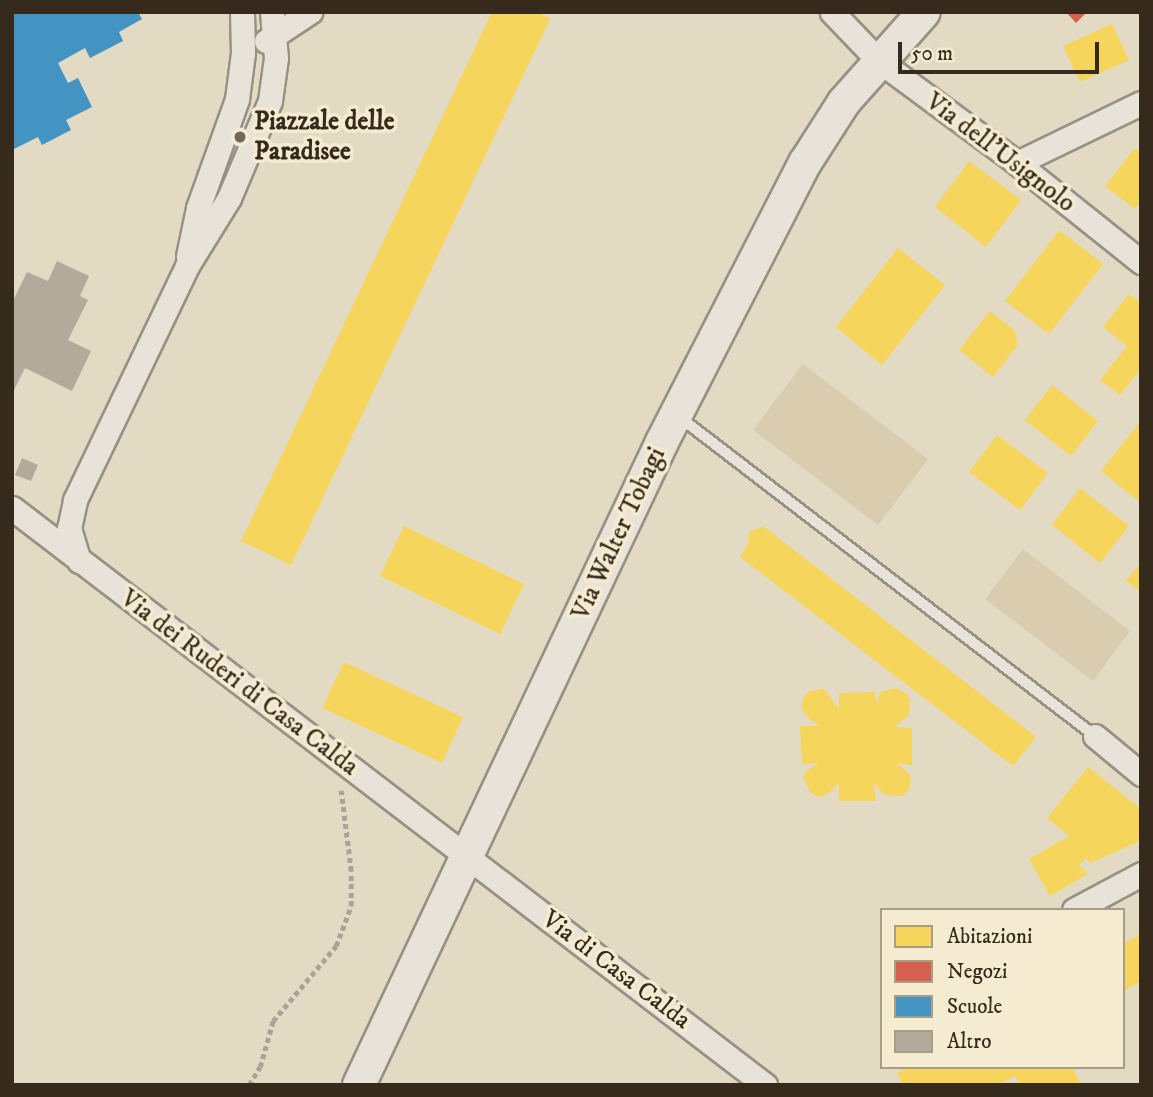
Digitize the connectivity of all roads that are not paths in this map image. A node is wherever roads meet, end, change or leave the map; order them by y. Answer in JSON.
{"nodes":[{"id":1,"x":242,"y":12,"type":"edge"},
{"id":2,"x":272,"y":12,"type":"edge"},
{"id":3,"x":310,"y":12,"type":"edge"},
{"id":4,"x":832,"y":12,"type":"edge"},
{"id":5,"x":924,"y":12,"type":"edge"},
{"id":6,"x":276,"y":37,"type":"junction"},
{"id":7,"x":243,"y":53,"type":"junction"},
{"id":8,"x":878,"y":60,"type":"junction"},
{"id":9,"x":1141,"y":103,"type":"edge"},
{"id":10,"x":1017,"y":163,"type":"junction"},
{"id":11,"x":1141,"y":262,"type":"edge"},
{"id":12,"x":187,"y":266,"type":"junction"},
{"id":13,"x":676,"y":414,"type":"junction"},
{"id":14,"x":12,"y":508,"type":"edge"},
{"id":15,"x":79,"y":561,"type":"junction"},
{"id":16,"x":1095,"y":737,"type":"joint"},
{"id":17,"x":1141,"y":774,"type":"edge"},
{"id":18,"x":466,"y":856,"type":"junction"},
{"id":19,"x":1141,"y":874,"type":"edge"},
{"id":20,"x":1078,"y":908,"type":"edge"},
{"id":21,"x":359,"y":1085,"type":"edge"},
{"id":22,"x":765,"y":1085,"type":"edge"}],
"edges":[{"from":1,"to":7,"type":"street"},
{"from":2,"to":6,"type":"street"},
{"from":3,"to":6,"type":"street"},
{"from":4,"to":8,"type":"street","name":"Via dell'Usignolo"},
{"from":5,"to":8,"type":"street","name":"Via Walter Tobagi"},
{"from":6,"to":7,"type":"street"},
{"from":6,"to":12,"type":"street"},
{"from":7,"to":12,"type":"street"},
{"from":8,"to":10,"type":"street","name":"Via dell'Usignolo"},
{"from":8,"to":13,"type":"street","name":"Via Walter Tobagi"},
{"from":9,"to":10,"type":"street"},
{"from":10,"to":11,"type":"street","name":"Via dell'Usignolo"},
{"from":12,"to":15,"type":"street"},
{"from":13,"to":16,"type":"lane"},
{"from":13,"to":18,"type":"street","name":"Via Walter Tobagi"},
{"from":14,"to":15,"type":"street","name":"Via dei Ruderi di Casa Calda"},
{"from":15,"to":18,"type":"street","name":"Via dei Ruderi di Casa Calda"},
{"from":16,"to":17,"type":"street"},
{"from":18,"to":21,"type":"street","name":"Via Walter Tobagi"},
{"from":18,"to":22,"type":"street","name":"Via di Casa Calda"},
{"from":19,"to":20,"type":"street"}]}
